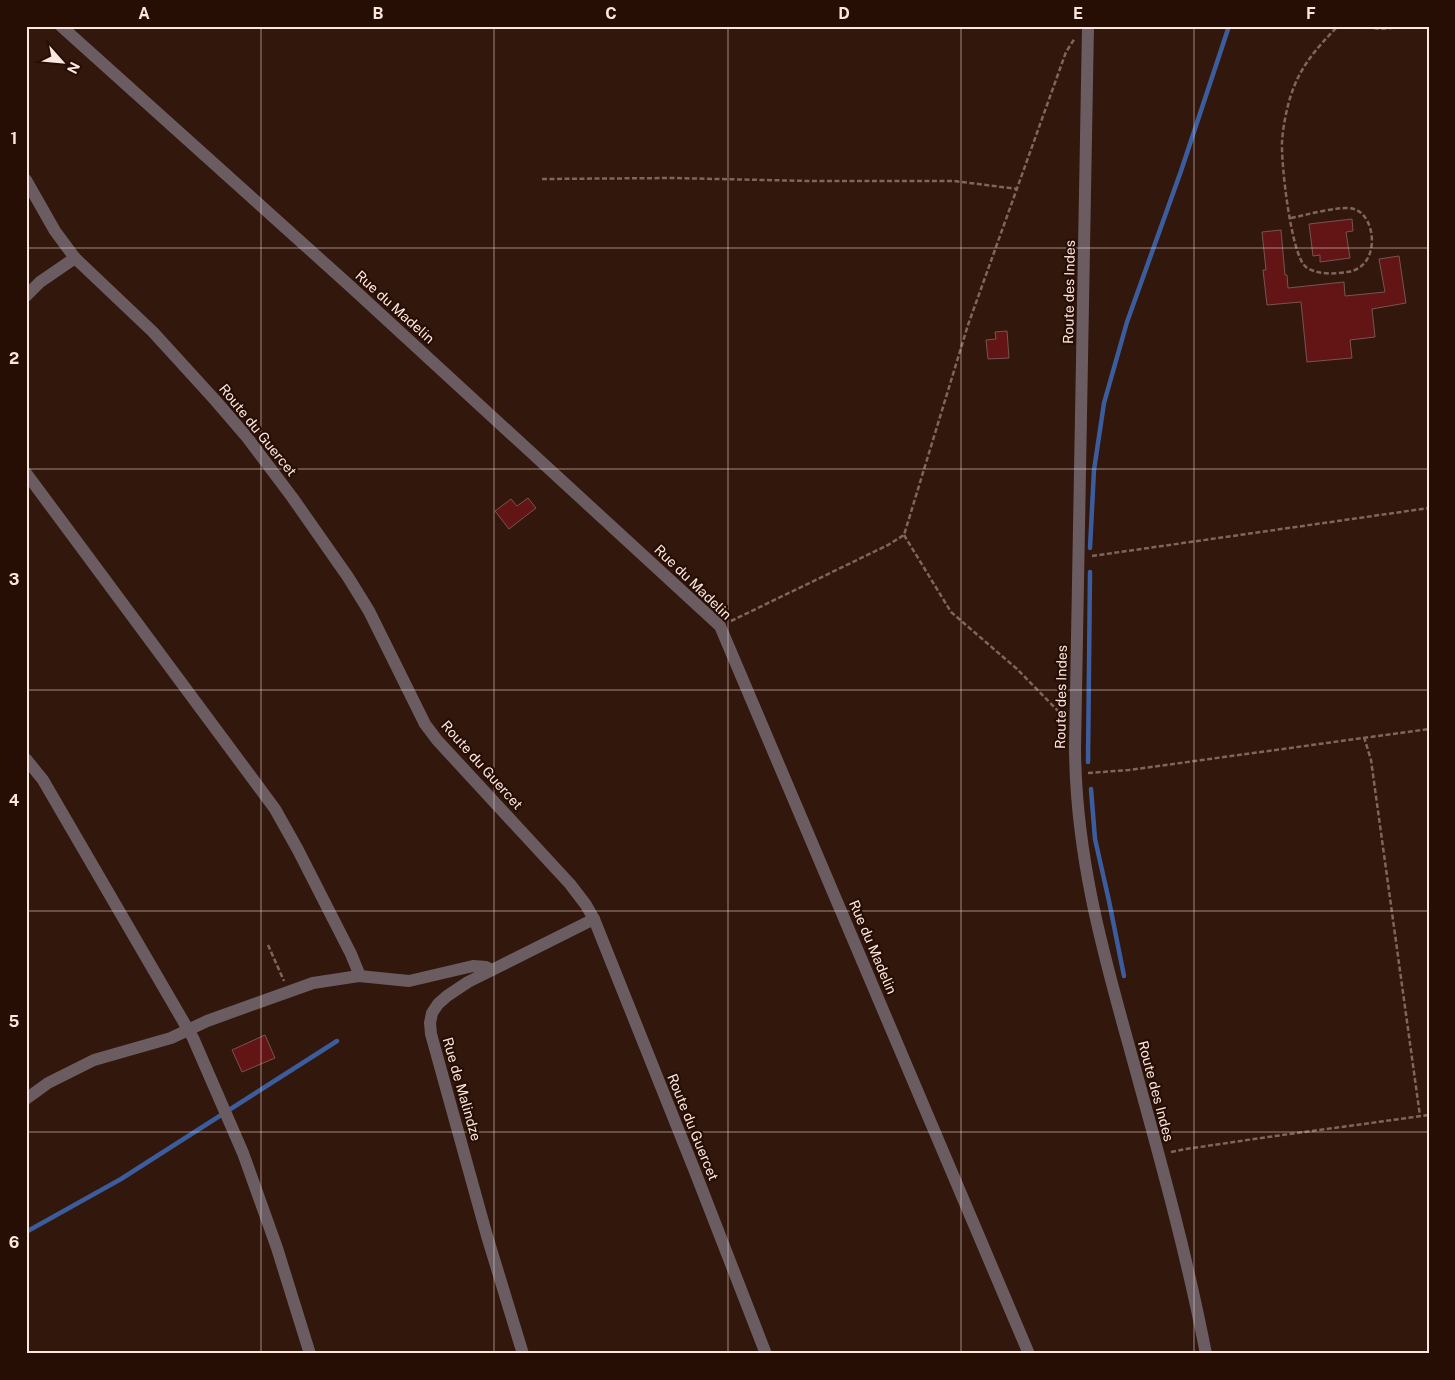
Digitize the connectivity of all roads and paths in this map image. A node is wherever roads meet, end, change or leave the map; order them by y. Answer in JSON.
{"nodes":[{"id":1,"x":61,"y":26,"type":"edge"},
{"id":2,"x":1338,"y":26,"type":"edge"},
{"id":3,"x":1359,"y":26,"type":"edge"},
{"id":4,"x":1411,"y":26,"type":"edge"},
{"id":5,"x":1083,"y":29,"type":"edge"},
{"id":6,"x":542,"y":179,"type":"dead end"},
{"id":7,"x":26,"y":180,"type":"edge"},
{"id":8,"x":1018,"y":189,"type":"junction"},
{"id":9,"x":1291,"y":218,"type":"junction"},
{"id":10,"x":75,"y":258,"type":"junction"},
{"id":11,"x":26,"y":296,"type":"edge"},
{"id":12,"x":26,"y":473,"type":"edge"},
{"id":13,"x":1429,"y":508,"type":"edge"},
{"id":14,"x":904,"y":535,"type":"junction"},
{"id":15,"x":1078,"y":558,"type":"junction"},
{"id":16,"x":720,"y":626,"type":"junction"},
{"id":17,"x":1075,"y":720,"type":"junction"},
{"id":18,"x":1429,"y":728,"type":"edge"},
{"id":19,"x":1364,"y":737,"type":"junction"},
{"id":20,"x":26,"y":759,"type":"edge"},
{"id":21,"x":1075,"y":773,"type":"junction"},
{"id":22,"x":594,"y":919,"type":"junction"},
{"id":23,"x":268,"y":945,"type":"dead end"},
{"id":24,"x":492,"y":970,"type":"junction"},
{"id":25,"x":360,"y":976,"type":"junction"},
{"id":26,"x":288,"y":991,"type":"junction"},
{"id":27,"x":189,"y":1029,"type":"junction"},
{"id":28,"x":26,"y":1099,"type":"edge"},
{"id":29,"x":1429,"y":1115,"type":"edge"},
{"id":30,"x":1420,"y":1116,"type":"junction"},
{"id":31,"x":1158,"y":1156,"type":"junction"},
{"id":32,"x":310,"y":1354,"type":"edge"},
{"id":33,"x":523,"y":1354,"type":"edge"},
{"id":34,"x":766,"y":1354,"type":"edge"},
{"id":35,"x":1029,"y":1354,"type":"edge"},
{"id":36,"x":1206,"y":1354,"type":"edge"}],
"edges":[{"from":1,"to":16,"type":"street","name":"Rue du Madelin"},
{"from":2,"to":9,"type":"path"},
{"from":3,"to":4,"type":"path"},
{"from":5,"to":8,"type":"path"},
{"from":5,"to":15,"type":"street","name":"Route des Indes"},
{"from":6,"to":8,"type":"path"},
{"from":7,"to":10,"type":"street","name":"Route du Guercet"},
{"from":8,"to":14,"type":"path"},
{"from":9,"to":9,"type":"path"},
{"from":10,"to":11,"type":"street"},
{"from":10,"to":22,"type":"street","name":"Route du Guercet"},
{"from":12,"to":25,"type":"street"},
{"from":13,"to":15,"type":"path"},
{"from":14,"to":16,"type":"path"},
{"from":14,"to":17,"type":"path"},
{"from":15,"to":17,"type":"street","name":"Route des Indes"},
{"from":16,"to":35,"type":"street","name":"Rue du Madelin"},
{"from":17,"to":21,"type":"street","name":"Route des Indes"},
{"from":18,"to":19,"type":"path"},
{"from":19,"to":21,"type":"path"},
{"from":19,"to":30,"type":"path"},
{"from":20,"to":27,"type":"street"},
{"from":21,"to":31,"type":"street","name":"Route des Indes"},
{"from":22,"to":24,"type":"street","name":"Rue de Malindze"},
{"from":22,"to":34,"type":"street","name":"Route du Guercet"},
{"from":23,"to":26,"type":"path"},
{"from":24,"to":25,"type":"street"},
{"from":24,"to":33,"type":"street","name":"Rue de Malindze"},
{"from":25,"to":26,"type":"street"},
{"from":26,"to":27,"type":"street"},
{"from":27,"to":28,"type":"street"},
{"from":27,"to":32,"type":"street"},
{"from":29,"to":30,"type":"path"},
{"from":30,"to":31,"type":"path"},
{"from":31,"to":36,"type":"street","name":"Route des Indes"}]}
